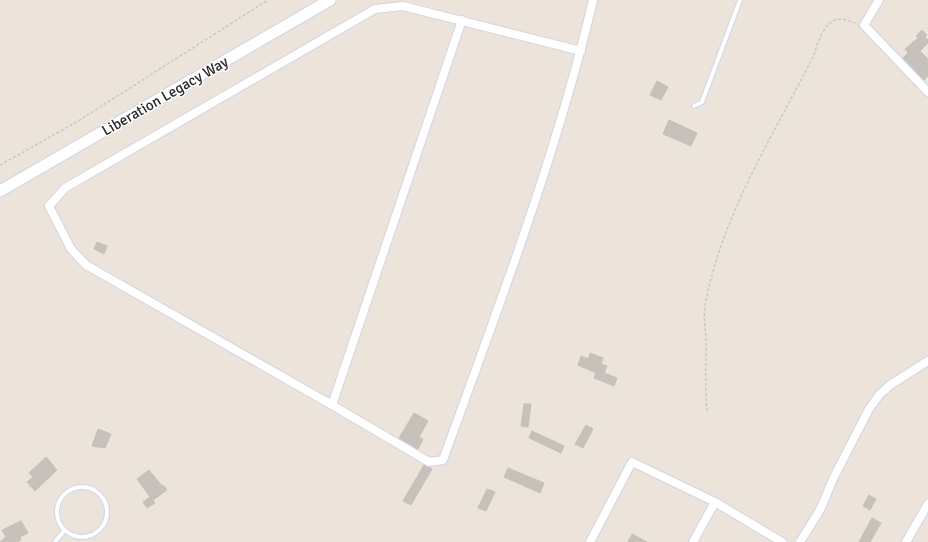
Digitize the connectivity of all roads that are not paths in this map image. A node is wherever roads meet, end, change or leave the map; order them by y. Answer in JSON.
{"nodes":[{"id":1,"x":330,"y":0,"type":"edge"},
{"id":2,"x":593,"y":0,"type":"edge"},
{"id":3,"x":740,"y":0,"type":"edge"},
{"id":4,"x":879,"y":0,"type":"edge"},
{"id":5,"x":462,"y":20,"type":"junction"},
{"id":6,"x":581,"y":51,"type":"junction"},
{"id":7,"x":928,"y":92,"type":"edge"},
{"id":8,"x":694,"y":106,"type":"dead end"},
{"id":9,"x":0,"y":191,"type":"edge"},
{"id":10,"x":928,"y":361,"type":"edge"},
{"id":11,"x":332,"y":405,"type":"junction"},
{"id":12,"x":715,"y":502,"type":"junction"},
{"id":13,"x":927,"y":508,"type":"edge"},
{"id":14,"x":64,"y":531,"type":"junction"},
{"id":15,"x":55,"y":542,"type":"edge"},
{"id":16,"x":590,"y":542,"type":"edge"},
{"id":17,"x":693,"y":542,"type":"edge"},
{"id":18,"x":782,"y":542,"type":"edge"},
{"id":19,"x":800,"y":542,"type":"edge"},
{"id":20,"x":906,"y":542,"type":"edge"}],
"edges":[{"from":1,"to":9,"type":"main road","name":"Liberation Legacy Way"},
{"from":2,"to":6,"type":"street"},
{"from":3,"to":8,"type":"lane"},
{"from":4,"to":7,"type":"street"},
{"from":5,"to":6,"type":"street"},
{"from":5,"to":11,"type":"street"},
{"from":5,"to":11,"type":"street"},
{"from":6,"to":11,"type":"street"},
{"from":10,"to":19,"type":"street"},
{"from":12,"to":16,"type":"street"},
{"from":12,"to":17,"type":"street"},
{"from":12,"to":18,"type":"street"},
{"from":13,"to":20,"type":"street"},
{"from":14,"to":14,"type":"lane"},
{"from":14,"to":15,"type":"lane"}]}
